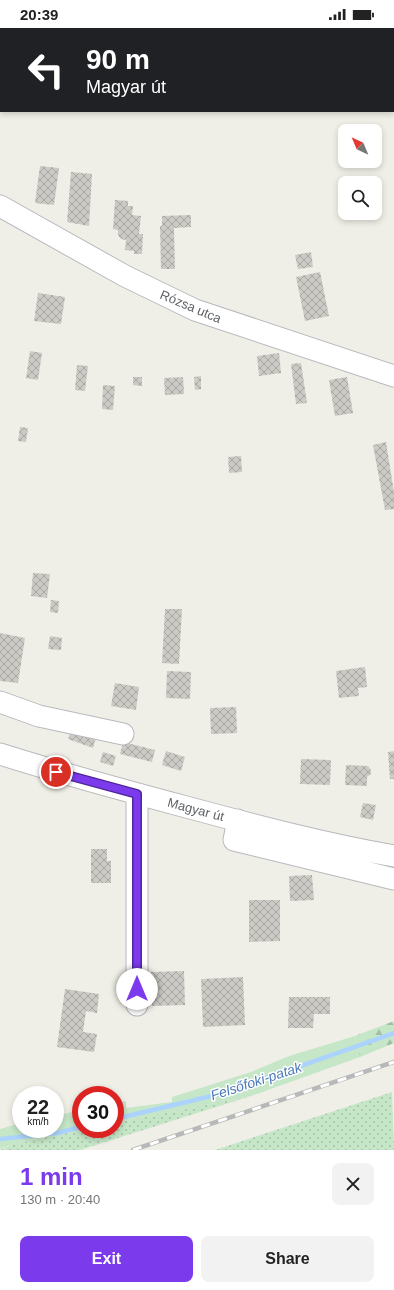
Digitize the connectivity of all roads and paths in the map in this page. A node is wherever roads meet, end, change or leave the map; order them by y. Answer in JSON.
{"nodes":[{"id":1,"x":0,"y":206,"type":"edge"},
{"id":2,"x":394,"y":376,"type":"edge"},
{"id":3,"x":0,"y":702,"type":"edge"},
{"id":4,"x":124,"y":734,"type":"dead end"},
{"id":5,"x":0,"y":754,"type":"edge"},
{"id":6,"x":137,"y":794,"type":"junction"},
{"id":7,"x":238,"y":820,"type":"junction"},
{"id":8,"x":394,"y":856,"type":"edge"},
{"id":9,"x":394,"y":879,"type":"edge"},
{"id":10,"x":137,"y":1005,"type":"dead end"}],
"edges":[{"from":1,"to":2,"type":"street","name":"Rózsa utca"},
{"from":3,"to":4,"type":"street"},
{"from":5,"to":6,"type":"street","name":"Magyar út"},
{"from":6,"to":7,"type":"street","name":"Magyar út"},
{"from":6,"to":10,"type":"street"},
{"from":7,"to":8,"type":"street","name":"Magyar út"},
{"from":7,"to":9,"type":"street"}]}
